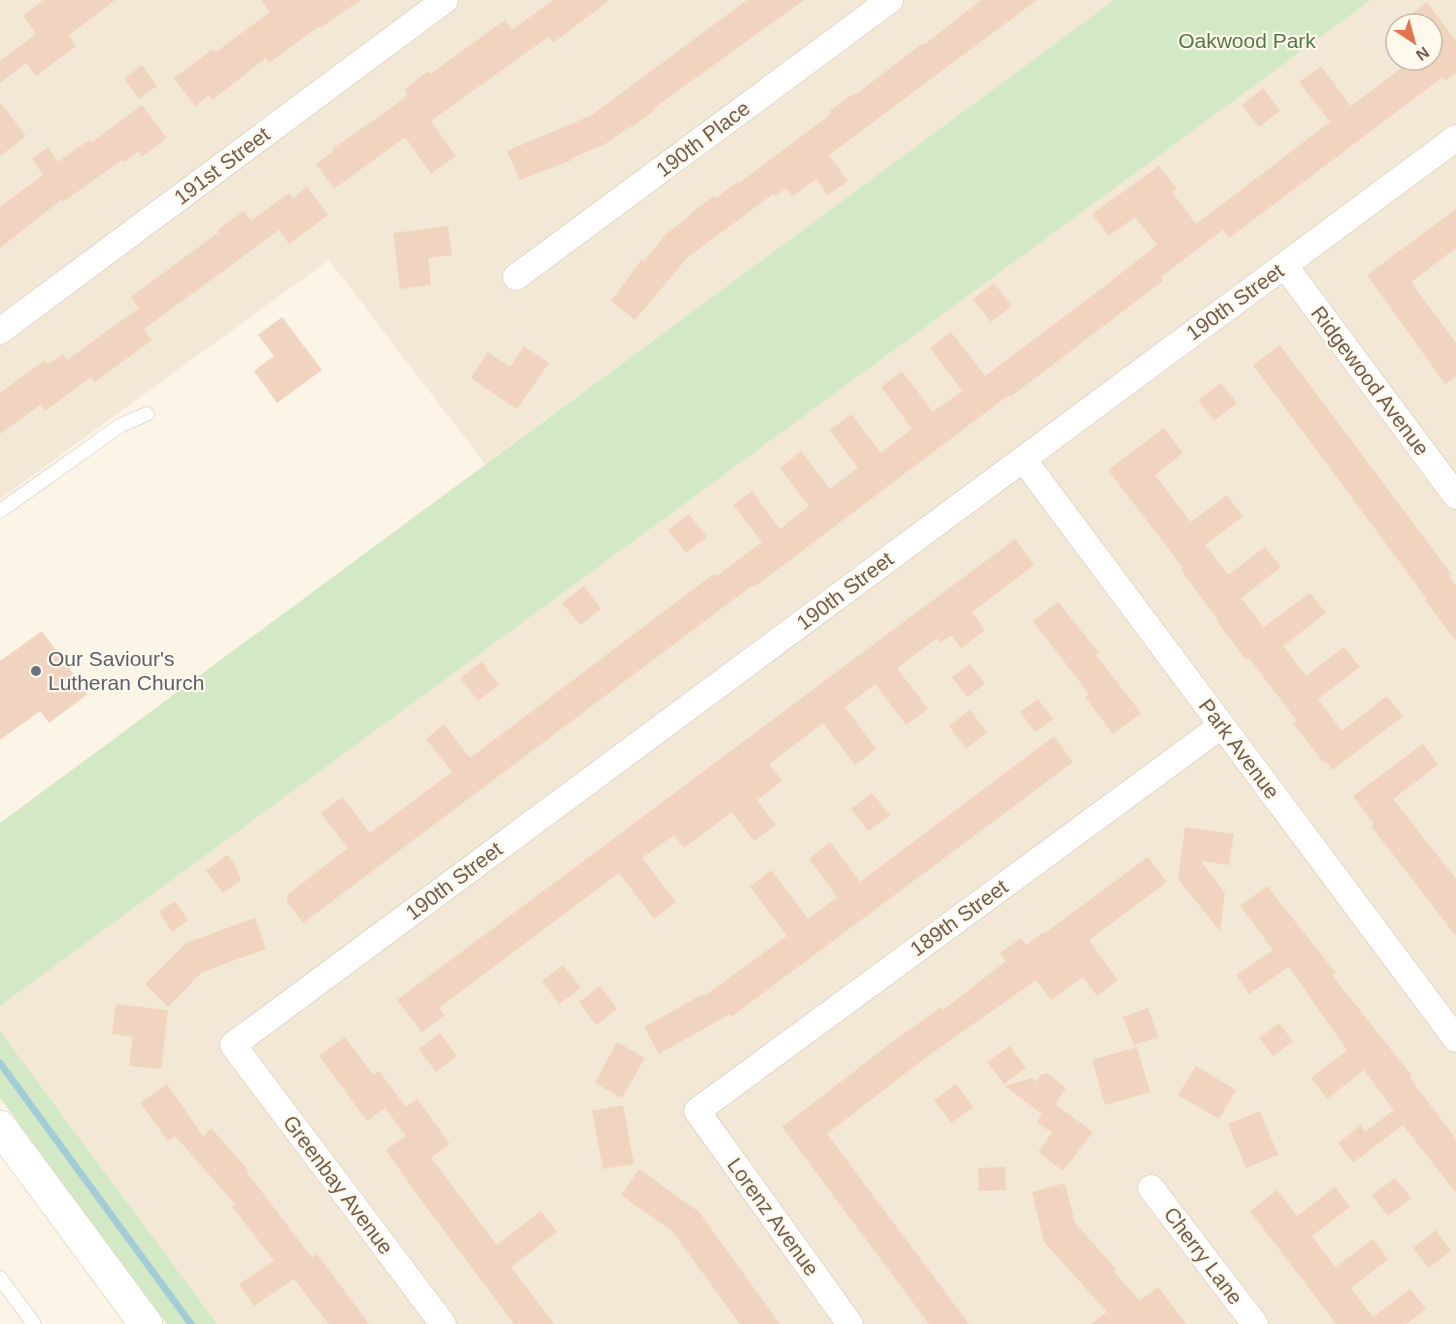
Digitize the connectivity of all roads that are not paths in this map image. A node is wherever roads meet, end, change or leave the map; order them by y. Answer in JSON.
{"nodes":[{"id":1,"x":445,"y":0,"type":"edge"},
{"id":2,"x":890,"y":0,"type":"edge"},
{"id":3,"x":1456,"y":138,"type":"edge"},
{"id":4,"x":1285,"y":266,"type":"junction"},
{"id":5,"x":516,"y":277,"type":"dead end"},
{"id":6,"x":0,"y":331,"type":"edge"},
{"id":7,"x":147,"y":414,"type":"dead end"},
{"id":8,"x":1023,"y":459,"type":"junction"},
{"id":9,"x":1456,"y":496,"type":"edge"},
{"id":10,"x":0,"y":511,"type":"edge"},
{"id":11,"x":1221,"y":726,"type":"junction"},
{"id":12,"x":1456,"y":1039,"type":"edge"},
{"id":13,"x":233,"y":1045,"type":"joint"},
{"id":14,"x":697,"y":1111,"type":"joint"},
{"id":15,"x":0,"y":1128,"type":"edge"},
{"id":16,"x":1151,"y":1188,"type":"dead end"},
{"id":17,"x":0,"y":1278,"type":"edge"},
{"id":18,"x":136,"y":1320,"type":"edge"},
{"id":19,"x":34,"y":1324,"type":"edge"},
{"id":20,"x":443,"y":1324,"type":"edge"},
{"id":21,"x":850,"y":1324,"type":"edge"},
{"id":22,"x":1255,"y":1324,"type":"edge"}],
"edges":[{"from":1,"to":6,"type":"street","name":"191st Street"},
{"from":2,"to":5,"type":"street","name":"190th Place"},
{"from":3,"to":4,"type":"street","name":"190th Street"},
{"from":4,"to":8,"type":"street","name":"190th Street"},
{"from":4,"to":9,"type":"street","name":"Ridgewood Avenue"},
{"from":7,"to":10,"type":"lane"},
{"from":8,"to":11,"type":"street","name":"Park Avenue"},
{"from":8,"to":13,"type":"street","name":"190th Street"},
{"from":11,"to":12,"type":"street","name":"Park Avenue"},
{"from":11,"to":14,"type":"street","name":"189th Street"},
{"from":13,"to":20,"type":"street","name":"Greenbay Avenue"},
{"from":14,"to":21,"type":"street","name":"Lorenz Avenue"},
{"from":15,"to":18,"type":"main road"},
{"from":16,"to":22,"type":"street","name":"Cherry Lane"},
{"from":17,"to":19,"type":"lane"}]}
